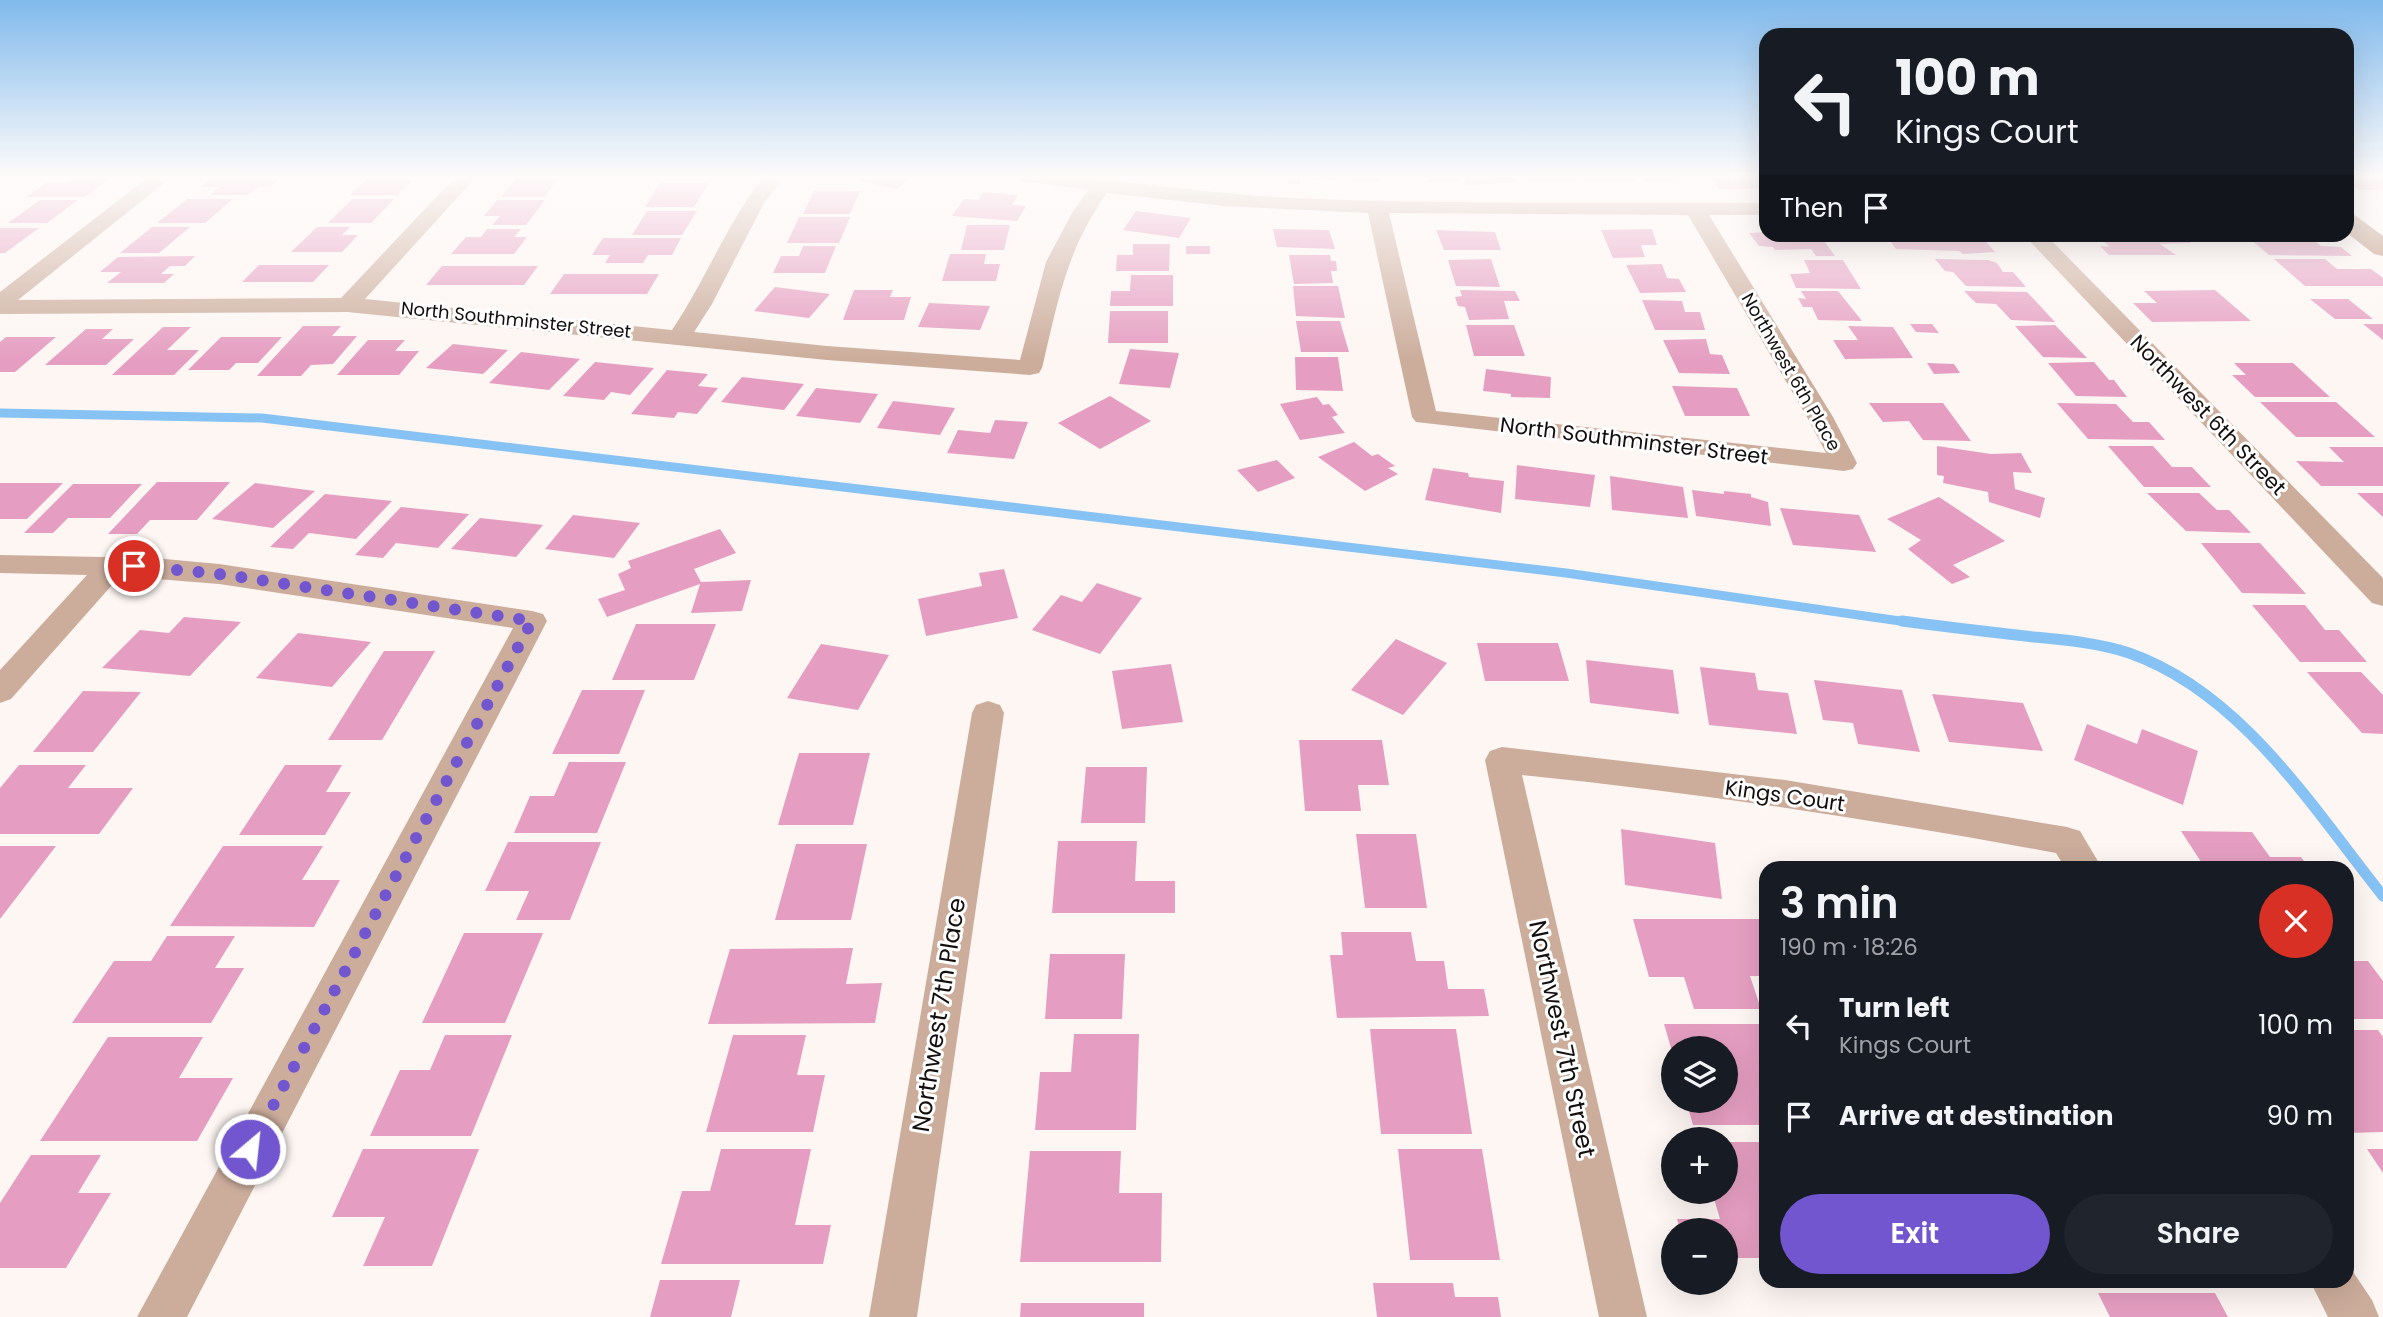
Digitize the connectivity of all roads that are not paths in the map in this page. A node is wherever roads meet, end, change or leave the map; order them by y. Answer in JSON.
{"nodes":[{"id":1,"x":86,"y":236,"type":"edge"},
{"id":2,"x":411,"y":236,"type":"edge"},
{"id":3,"x":736,"y":236,"type":"edge"},
{"id":4,"x":1070,"y":236,"type":"edge"},
{"id":5,"x":1384,"y":236,"type":"edge"},
{"id":6,"x":1711,"y":236,"type":"edge"},
{"id":7,"x":2368,"y":236,"type":"edge"},
{"id":8,"x":2041,"y":242,"type":"edge"},
{"id":9,"x":2383,"y":248,"type":"edge"},
{"id":10,"x":0,"y":305,"type":"edge"},
{"id":11,"x":347,"y":305,"type":"junction"},
{"id":12,"x":680,"y":336,"type":"junction"},
{"id":13,"x":1844,"y":463,"type":"joint"},
{"id":14,"x":0,"y":564,"type":"edge"},
{"id":15,"x":113,"y":565,"type":"junction"},
{"id":16,"x":2383,"y":596,"type":"edge"},
{"id":17,"x":0,"y":691,"type":"edge"},
{"id":18,"x":988,"y":713,"type":"dead end"},
{"id":19,"x":1502,"y":760,"type":"joint"},
{"id":20,"x":2075,"y":855,"type":"edge"},
{"id":21,"x":2337,"y":1288,"type":"edge"},
{"id":22,"x":161,"y":1317,"type":"edge"},
{"id":23,"x":892,"y":1317,"type":"edge"},
{"id":24,"x":1623,"y":1317,"type":"edge"},
{"id":25,"x":2355,"y":1317,"type":"edge"}],
"edges":[{"from":1,"to":10,"type":"street"},
{"from":2,"to":11,"type":"street"},
{"from":3,"to":12,"type":"street"},
{"from":4,"to":12,"type":"street","name":"North Southminster Street"},
{"from":5,"to":13,"type":"street","name":"North Southminster Street"},
{"from":6,"to":13,"type":"street","name":"Northwest 6th Place"},
{"from":7,"to":9,"type":"street"},
{"from":8,"to":16,"type":"street","name":"Northwest 6th Street"},
{"from":10,"to":11,"type":"street","name":"North Southminster Street"},
{"from":11,"to":12,"type":"street","name":"North Southminster Street"},
{"from":14,"to":15,"type":"street"},
{"from":15,"to":17,"type":"street"},
{"from":15,"to":22,"type":"street"},
{"from":18,"to":23,"type":"street","name":"Northwest 7th Place"},
{"from":19,"to":20,"type":"street","name":"Kings Court"},
{"from":19,"to":24,"type":"street","name":"Northwest 7th Street"},
{"from":21,"to":25,"type":"street"}]}
